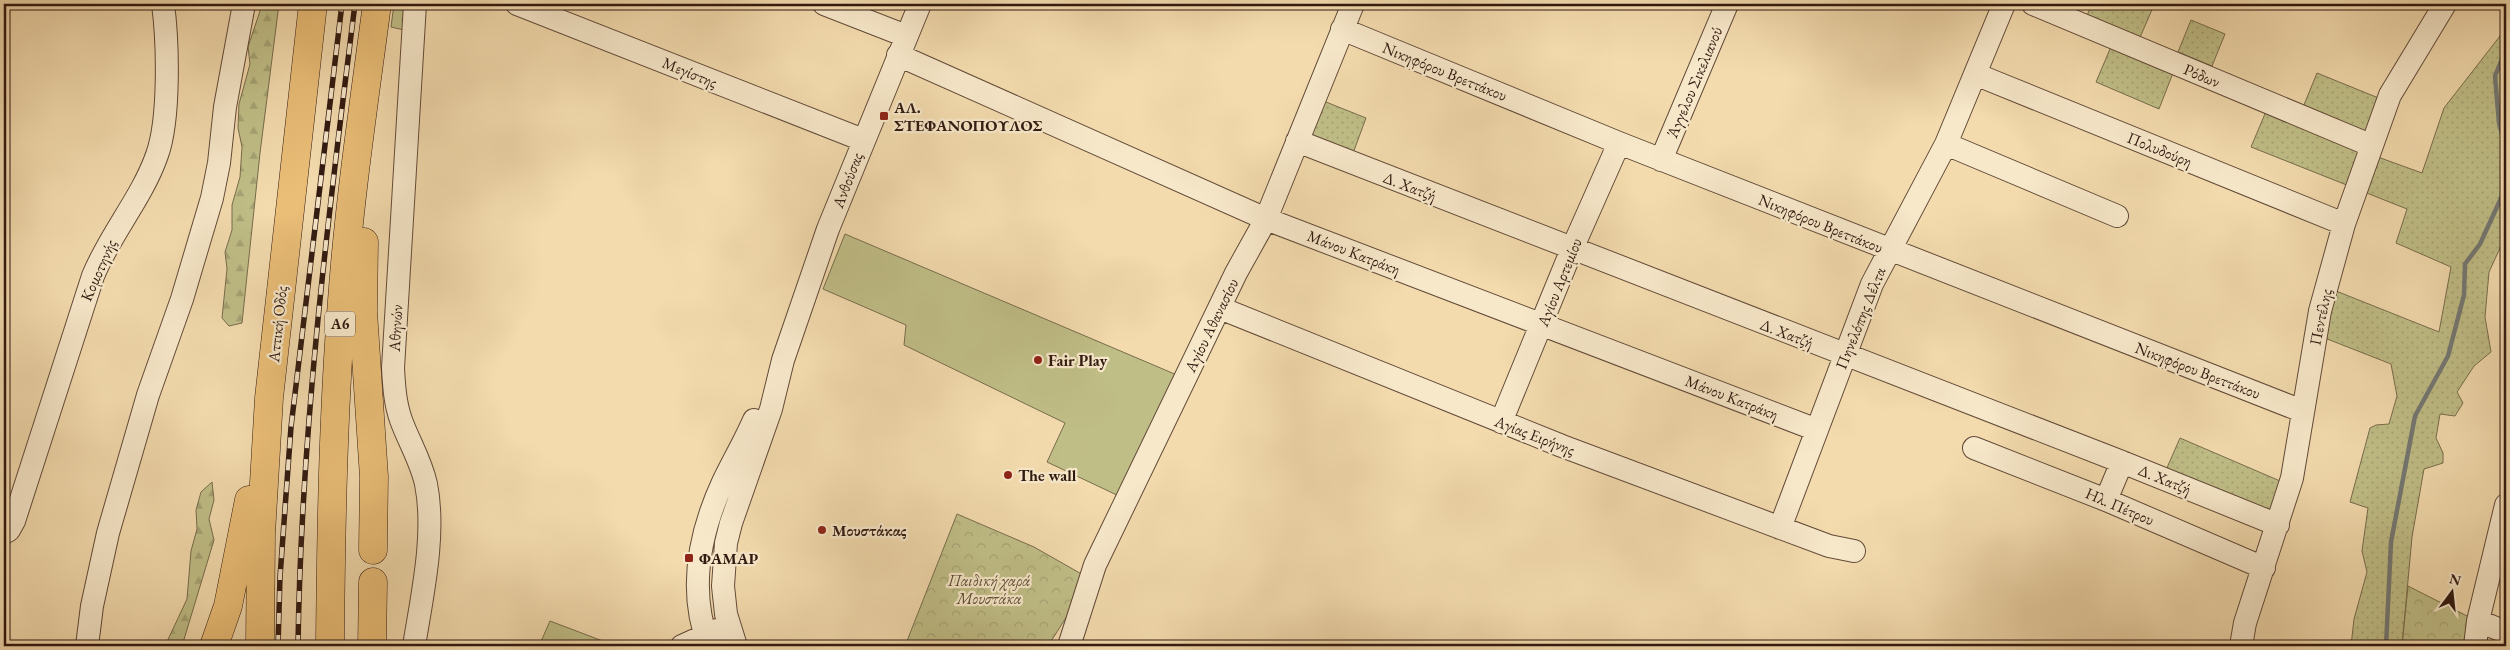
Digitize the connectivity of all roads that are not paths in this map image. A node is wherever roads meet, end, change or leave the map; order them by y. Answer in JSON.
{"nodes":[{"id":1,"x":163,"y":4,"type":"edge"},
{"id":2,"x":244,"y":4,"type":"edge"},
{"id":3,"x":313,"y":4,"type":"edge"},
{"id":4,"x":377,"y":4,"type":"edge"},
{"id":5,"x":384,"y":4,"type":"edge"},
{"id":6,"x":416,"y":4,"type":"edge"},
{"id":7,"x":518,"y":4,"type":"edge"},
{"id":8,"x":824,"y":4,"type":"edge"},
{"id":9,"x":920,"y":4,"type":"edge"},
{"id":10,"x":1353,"y":4,"type":"edge"},
{"id":11,"x":1727,"y":4,"type":"edge"},
{"id":12,"x":2004,"y":4,"type":"edge"},
{"id":13,"x":2034,"y":4,"type":"edge"},
{"id":14,"x":2445,"y":4,"type":"edge"},
{"id":15,"x":1342,"y":29,"type":"junction"},
{"id":16,"x":902,"y":46,"type":"junction"},
{"id":17,"x":1975,"y":74,"type":"junction"},
{"id":18,"x":863,"y":140,"type":"junction"},
{"id":19,"x":1297,"y":141,"type":"junction"},
{"id":20,"x":1619,"y":143,"type":"junction"},
{"id":21,"x":1946,"y":144,"type":"junction"},
{"id":22,"x":2370,"y":146,"type":"junction"},
{"id":23,"x":1661,"y":160,"type":"junction"},
{"id":24,"x":2117,"y":216,"type":"dead end"},
{"id":25,"x":1266,"y":219,"type":"junction"},
{"id":26,"x":2344,"y":224,"type":"junction"},
{"id":27,"x":1572,"y":249,"type":"junction"},
{"id":28,"x":1889,"y":250,"type":"junction"},
{"id":29,"x":1220,"y":308,"type":"junction"},
{"id":30,"x":1542,"y":323,"type":"junction"},
{"id":31,"x":1845,"y":356,"type":"junction"},
{"id":32,"x":783,"y":360,"type":"junction"},
{"id":33,"x":269,"y":398,"type":"junction"},
{"id":34,"x":2302,"y":411,"type":"junction"},
{"id":35,"x":1501,"y":422,"type":"junction"},
{"id":36,"x":1817,"y":430,"type":"junction"},
{"id":37,"x":1974,"y":448,"type":"dead end"},
{"id":38,"x":2122,"y":462,"type":"junction"},
{"id":39,"x":2106,"y":500,"type":"junction"},
{"id":40,"x":2504,"y":520,"type":"edge"},
{"id":41,"x":2278,"y":525,"type":"junction"},
{"id":42,"x":1780,"y":528,"type":"junction"},
{"id":43,"x":4,"y":534,"type":"edge"},
{"id":44,"x":373,"y":550,"type":"dead end"},
{"id":45,"x":1854,"y":551,"type":"dead end"},
{"id":46,"x":2264,"y":568,"type":"junction"},
{"id":47,"x":373,"y":582,"type":"dead end"},
{"id":48,"x":2478,"y":621,"type":"junction"},
{"id":49,"x":2506,"y":632,"type":"edge"},
{"id":50,"x":732,"y":636,"type":"edge"},
{"id":51,"x":707,"y":641,"type":"edge"},
{"id":52,"x":87,"y":646,"type":"edge"},
{"id":53,"x":214,"y":646,"type":"edge"},
{"id":54,"x":260,"y":646,"type":"edge"},
{"id":55,"x":330,"y":646,"type":"edge"},
{"id":56,"x":372,"y":646,"type":"edge"},
{"id":57,"x":414,"y":646,"type":"edge"},
{"id":58,"x":682,"y":646,"type":"edge"},
{"id":59,"x":1069,"y":646,"type":"edge"},
{"id":60,"x":2241,"y":646,"type":"edge"},
{"id":61,"x":2475,"y":646,"type":"edge"}],
"edges":[{"from":1,"to":43,"type":"street","name":"Κομοτηνής"},
{"from":2,"to":52,"type":"street"},
{"from":3,"to":33,"type":"highway","name":"Αττική Οδός"},
{"from":4,"to":55,"type":"highway","number":"Α6"},
{"from":5,"to":44,"type":"highway"},
{"from":6,"to":57,"type":"street","name":"Αθηνών"},
{"from":7,"to":18,"type":"street","name":"Μεγίστης"},
{"from":8,"to":16,"type":"street","name":"Μάνου Κατράκη"},
{"from":9,"to":16,"type":"street","name":"Ανθούσας"},
{"from":10,"to":15,"type":"street","name":"Αγίου Αθανασίου"},
{"from":11,"to":23,"type":"street","name":"Άγγελου Σικελιανού"},
{"from":12,"to":17,"type":"street","name":"Πηνελόπης Δέλτα"},
{"from":13,"to":22,"type":"street","name":"Ρόδων"},
{"from":14,"to":22,"type":"street","name":"Πεντέλης"},
{"from":15,"to":19,"type":"street","name":"Αγίου Αθανασίου"},
{"from":15,"to":20,"type":"street","name":"Νικηφόρου Βρεττάκου"},
{"from":16,"to":18,"type":"street","name":"Ανθούσας"},
{"from":16,"to":25,"type":"street","name":"Μάνου Κατράκη"},
{"from":17,"to":21,"type":"street","name":"Πηνελόπης Δέλτα"},
{"from":17,"to":26,"type":"street","name":"Πολυδούρη"},
{"from":18,"to":32,"type":"street","name":"Ανθούσας"},
{"from":19,"to":25,"type":"street","name":"Αγίου Αθανασίου"},
{"from":19,"to":27,"type":"street","name":"Δ. Χατζή"},
{"from":20,"to":23,"type":"street","name":"Νικηφόρου Βρεττάκου"},
{"from":20,"to":27,"type":"street","name":"Αγίου Αρτεμίου"},
{"from":21,"to":24,"type":"street"},
{"from":21,"to":28,"type":"street","name":"Πηνελόπης Δέλτα"},
{"from":22,"to":26,"type":"street","name":"Πεντέλης"},
{"from":23,"to":28,"type":"street","name":"Νικηφόρου Βρεττάκου"},
{"from":25,"to":29,"type":"street","name":"Αγίου Αθανασίου"},
{"from":25,"to":30,"type":"street","name":"Μάνου Κατράκη"},
{"from":26,"to":34,"type":"street","name":"Πεντέλης"},
{"from":27,"to":30,"type":"street","name":"Αγίου Αρτεμίου"},
{"from":27,"to":31,"type":"street","name":"Δ. Χατζή"},
{"from":28,"to":31,"type":"street","name":"Πηνελόπης Δέλτα"},
{"from":28,"to":34,"type":"street","name":"Νικηφόρου Βρεττάκου"},
{"from":29,"to":35,"type":"street","name":"Αγίας Ειρήνης"},
{"from":29,"to":59,"type":"street","name":"Αγίου Αθανασίου"},
{"from":30,"to":35,"type":"street","name":"Αγίου Αρτεμίου"},
{"from":30,"to":36,"type":"street","name":"Μάνου Κατράκη"},
{"from":31,"to":36,"type":"street","name":"Πηνελόπης Δέλτα"},
{"from":31,"to":38,"type":"street","name":"Δ. Χατζή"},
{"from":32,"to":50,"type":"street","name":"Ανθούσας"},
{"from":32,"to":51,"type":"street","name":"Ανθούσας"},
{"from":33,"to":53,"type":"highway"},
{"from":33,"to":54,"type":"highway","name":"Αττική Οδός"},
{"from":34,"to":41,"type":"street","name":"Πεντέλης"},
{"from":35,"to":42,"type":"street","name":"Αγίας Ειρήνης"},
{"from":36,"to":42,"type":"street","name":"Πηνελόπης Δέλτα"},
{"from":37,"to":39,"type":"street","name":"Ηλ. Πέτρου"},
{"from":38,"to":39,"type":"street"},
{"from":38,"to":41,"type":"street","name":"Δ. Χατζή"},
{"from":39,"to":46,"type":"street","name":"Ηλ. Πέτρου"},
{"from":40,"to":48,"type":"street"},
{"from":41,"to":46,"type":"street","name":"Πεντέλης"},
{"from":42,"to":45,"type":"street","name":"Αγίας Ειρήνης"},
{"from":46,"to":60,"type":"street","name":"Πεντέλης"},
{"from":47,"to":56,"type":"highway"},
{"from":48,"to":49,"type":"street"},
{"from":48,"to":61,"type":"street"},
{"from":50,"to":51,"type":"street","name":"Ανθούσας"},
{"from":51,"to":58,"type":"street","name":"Ανθούσας"}]}
